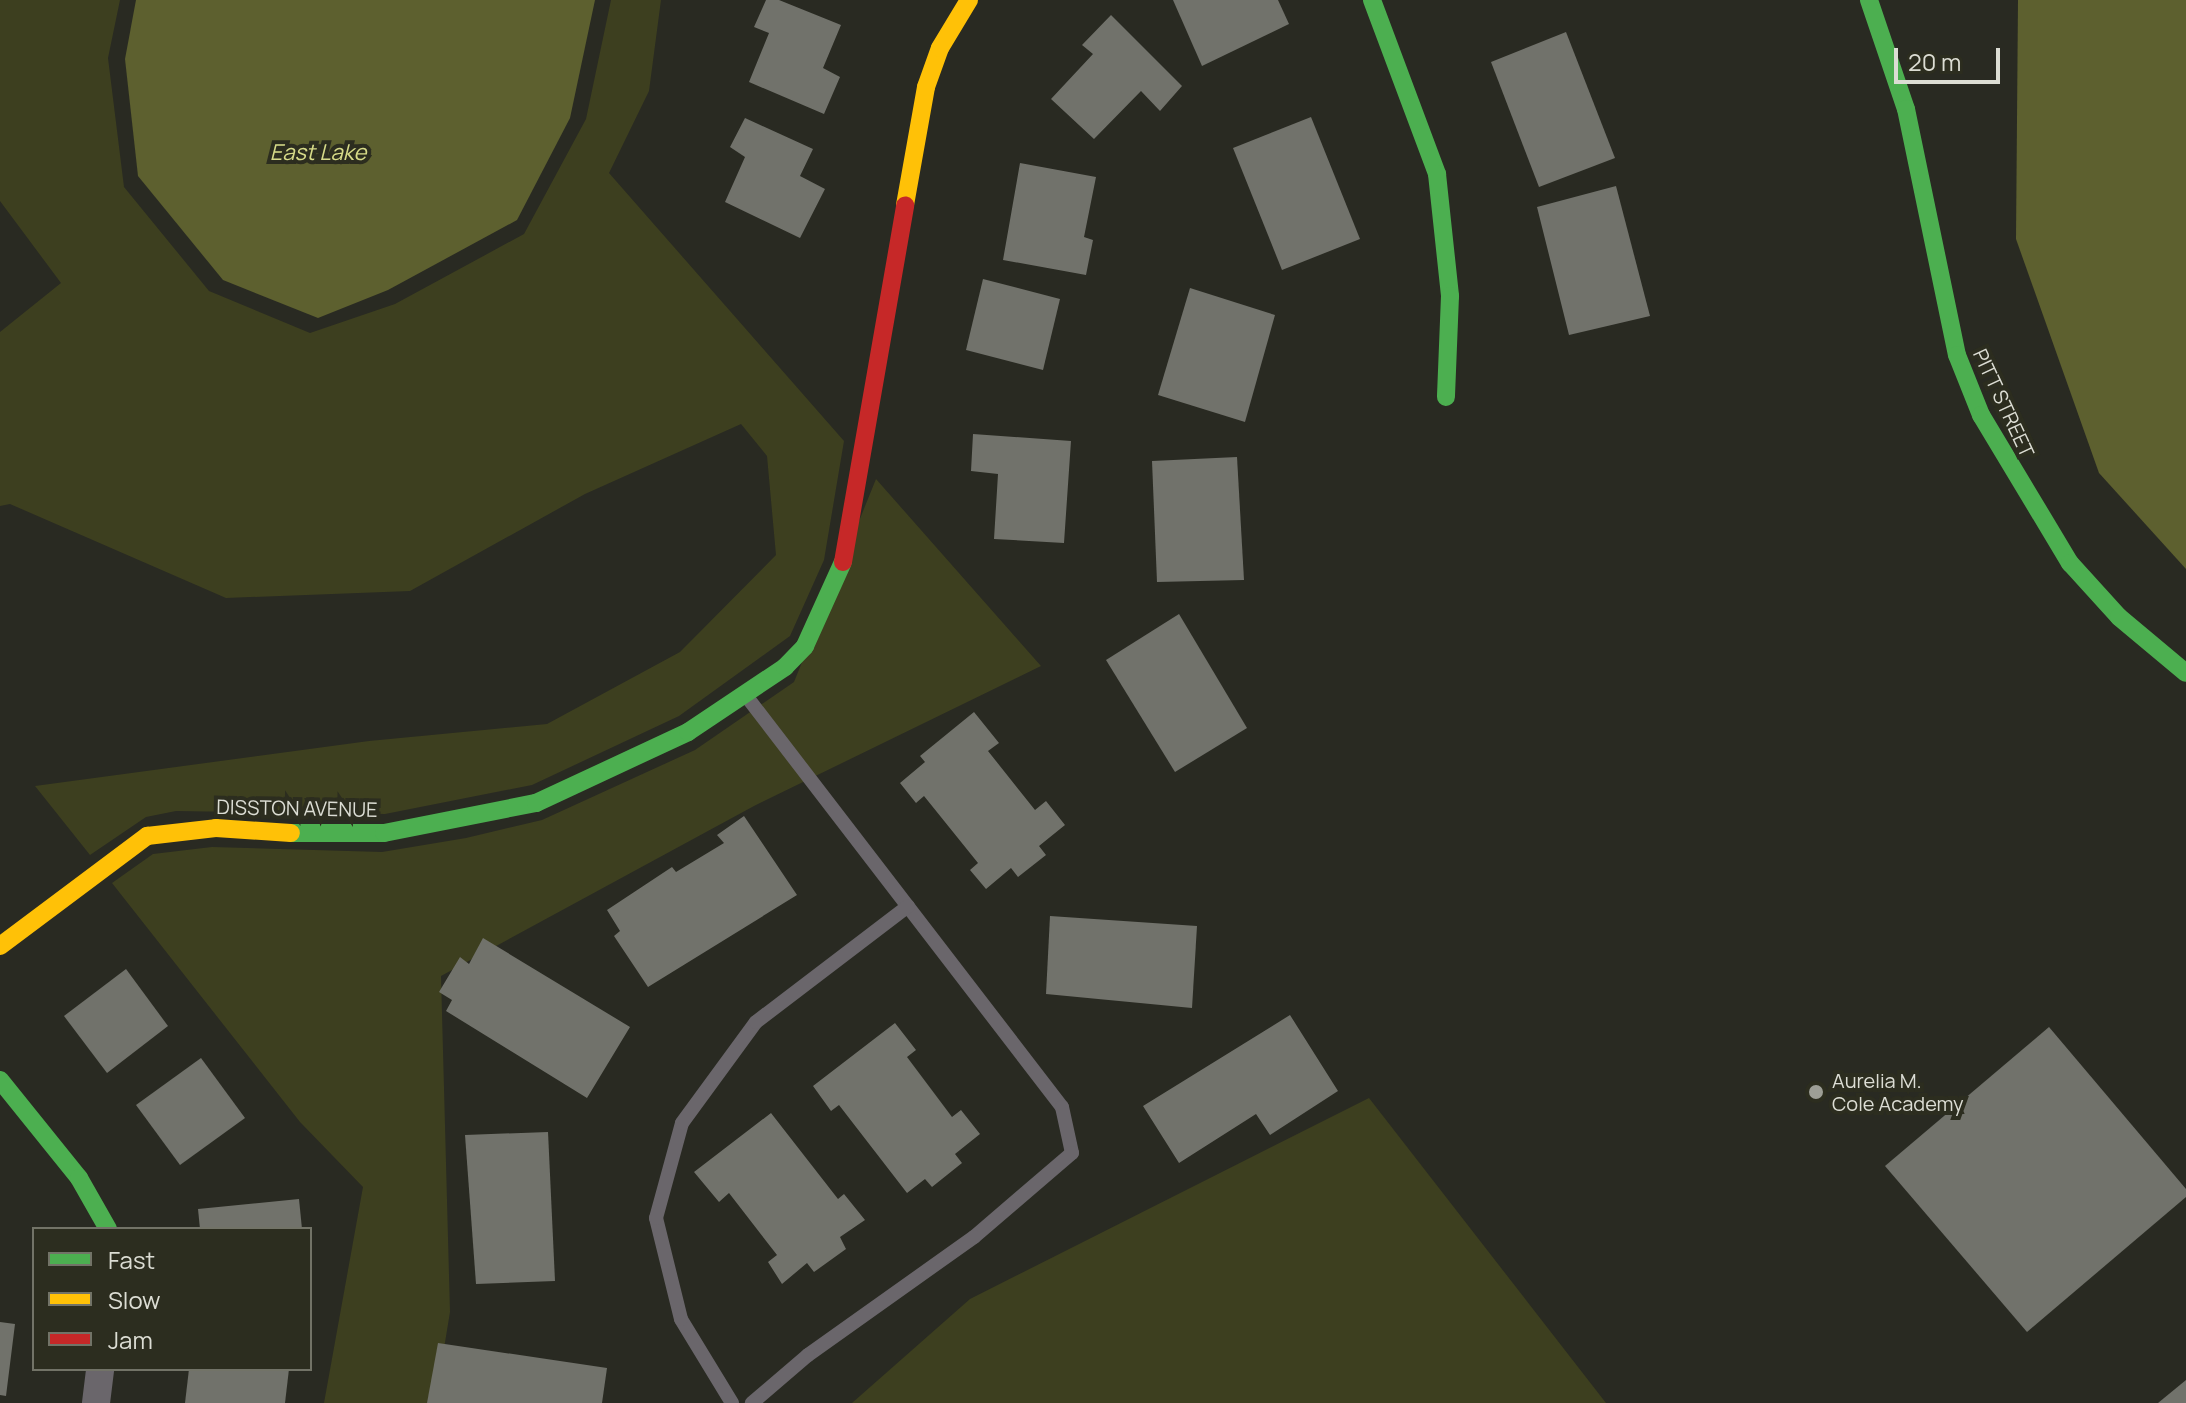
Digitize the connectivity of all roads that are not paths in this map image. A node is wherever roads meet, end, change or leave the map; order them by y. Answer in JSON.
{"nodes":[{"id":1,"x":969,"y":0,"type":"edge"},
{"id":2,"x":1372,"y":0,"type":"edge"},
{"id":3,"x":1869,"y":0,"type":"edge"},
{"id":4,"x":1446,"y":397,"type":"dead end"},
{"id":5,"x":2186,"y":673,"type":"edge"},
{"id":6,"x":745,"y":693,"type":"junction"},
{"id":7,"x":908,"y":906,"type":"junction"},
{"id":8,"x":0,"y":946,"type":"edge"},
{"id":9,"x":0,"y":1080,"type":"edge"},
{"id":10,"x":107,"y":1227,"type":"edge"},
{"id":11,"x":100,"y":1371,"type":"edge"},
{"id":12,"x":96,"y":1403,"type":"edge"},
{"id":13,"x":732,"y":1403,"type":"edge"},
{"id":14,"x":752,"y":1403,"type":"edge"}],
"edges":[{"from":1,"to":6,"type":"street","name":"DISSTON AVENUE"},
{"from":2,"to":4,"type":"street"},
{"from":3,"to":5,"type":"street","name":"PITT STREET"},
{"from":6,"to":7,"type":"lane"},
{"from":6,"to":8,"type":"street","name":"DISSTON AVENUE"},
{"from":7,"to":13,"type":"lane"},
{"from":7,"to":14,"type":"lane"},
{"from":9,"to":10,"type":"street"},
{"from":11,"to":12,"type":"street"}]}
